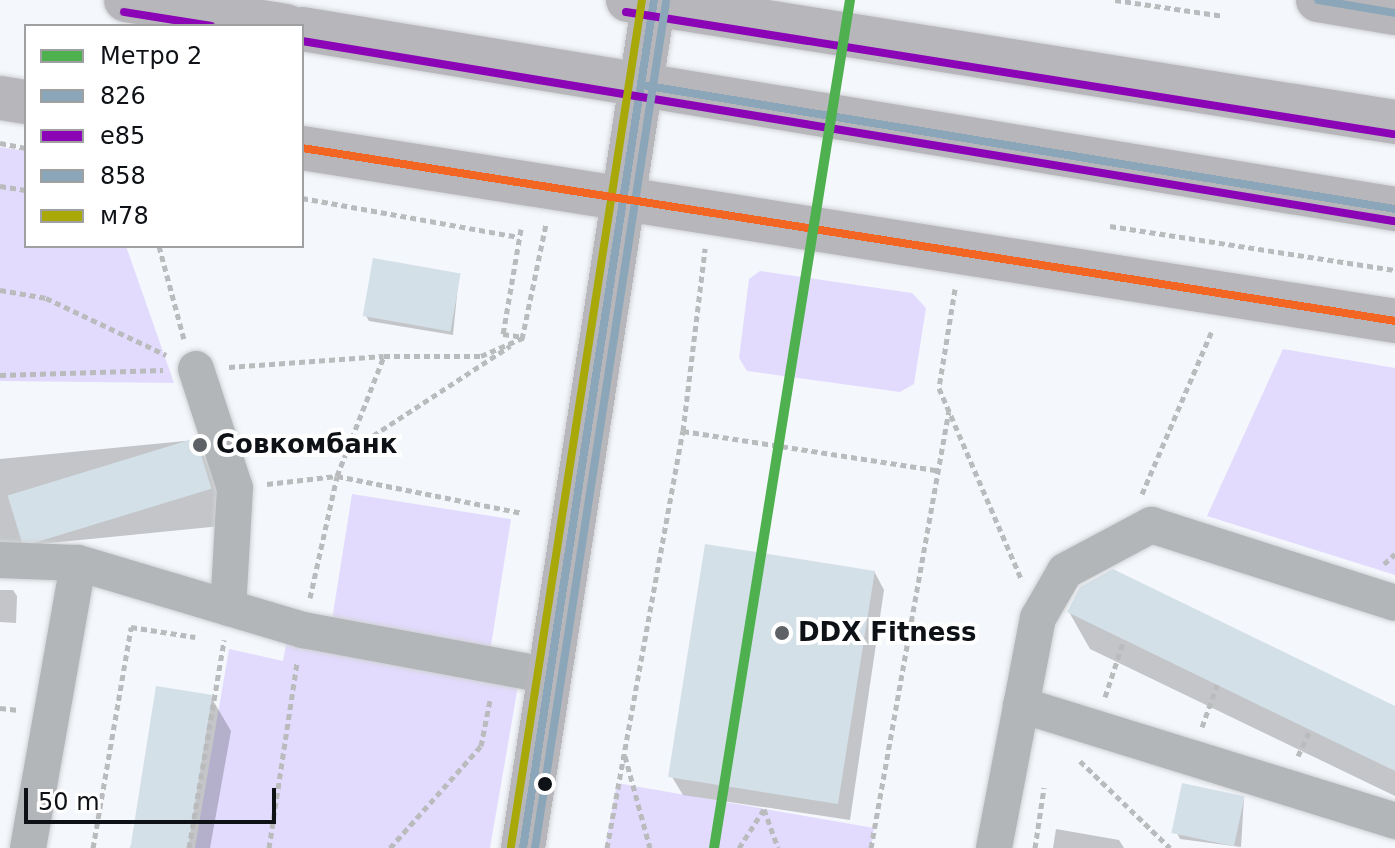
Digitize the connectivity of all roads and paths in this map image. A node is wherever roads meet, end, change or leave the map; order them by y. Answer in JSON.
{"nodes":[{"id":1,"x":126,"y":0,"type":"edge"},
{"id":2,"x":1115,"y":0,"type":"edge"},
{"id":3,"x":1318,"y":0,"type":"edge"},
{"id":4,"x":645,"y":1,"type":"edge"},
{"id":5,"x":1395,"y":13,"type":"edge"},
{"id":6,"x":1224,"y":16,"type":"dead end"},
{"id":7,"x":274,"y":24,"type":"edge"},
{"id":8,"x":304,"y":29,"type":"edge"},
{"id":9,"x":642,"y":85,"type":"junction"},
{"id":10,"x":0,"y":98,"type":"edge"},
{"id":11,"x":24,"y":102,"type":"edge"},
{"id":12,"x":1395,"y":122,"type":"edge"},
{"id":13,"x":0,"y":143,"type":"edge"},
{"id":14,"x":24,"y":148,"type":"edge"},
{"id":15,"x":304,"y":148,"type":"edge"},
{"id":16,"x":0,"y":186,"type":"edge"},
{"id":17,"x":24,"y":190,"type":"edge"},
{"id":18,"x":304,"y":198,"type":"edge"},
{"id":19,"x":624,"y":201,"type":"junction"},
{"id":20,"x":1395,"y":209,"type":"edge"},
{"id":21,"x":546,"y":223,"type":"dead end"},
{"id":22,"x":1110,"y":226,"type":"dead end"},
{"id":23,"x":521,"y":229,"type":"dead end"},
{"id":24,"x":519,"y":237,"type":"junction"},
{"id":25,"x":705,"y":247,"type":"dead end"},
{"id":26,"x":160,"y":248,"type":"edge"},
{"id":27,"x":1395,"y":270,"type":"edge"},
{"id":28,"x":955,"y":289,"type":"dead end"},
{"id":29,"x":0,"y":290,"type":"edge"},
{"id":30,"x":1395,"y":321,"type":"edge"},
{"id":31,"x":1214,"y":327,"type":"dead end"},
{"id":32,"x":525,"y":337,"type":"junction"},
{"id":33,"x":384,"y":356,"type":"junction"},
{"id":34,"x":196,"y":369,"type":"junction"},
{"id":35,"x":0,"y":375,"type":"edge"},
{"id":36,"x":949,"y":412,"type":"junction"},
{"id":37,"x":683,"y":431,"type":"junction"},
{"id":38,"x":346,"y":453,"type":"junction"},
{"id":39,"x":940,"y":471,"type":"junction"},
{"id":40,"x":337,"y":476,"type":"junction"},
{"id":41,"x":235,"y":488,"type":"junction"},
{"id":42,"x":522,"y":513,"type":"dead end"},
{"id":43,"x":1151,"y":525,"type":"junction"},
{"id":44,"x":0,"y":560,"type":"edge"},
{"id":45,"x":78,"y":563,"type":"junction"},
{"id":46,"x":1395,"y":603,"type":"edge"},
{"id":47,"x":1038,"y":618,"type":"junction"},
{"id":48,"x":226,"y":625,"type":"junction"},
{"id":49,"x":303,"y":630,"type":"junction"},
{"id":50,"x":1124,"y":640,"type":"dead end"},
{"id":51,"x":497,"y":666,"type":"junction"},
{"id":52,"x":551,"y":676,"type":"junction"},
{"id":53,"x":1021,"y":705,"type":"junction"},
{"id":54,"x":1084,"y":742,"type":"junction"},
{"id":55,"x":624,"y":754,"type":"junction"},
{"id":56,"x":1395,"y":821,"type":"edge"},
{"id":57,"x":28,"y":848,"type":"edge"},
{"id":58,"x":93,"y":848,"type":"edge"},
{"id":59,"x":189,"y":848,"type":"edge"},
{"id":60,"x":269,"y":848,"type":"edge"},
{"id":61,"x":390,"y":848,"type":"edge"},
{"id":62,"x":523,"y":848,"type":"edge"},
{"id":63,"x":607,"y":848,"type":"edge"},
{"id":64,"x":650,"y":848,"type":"edge"},
{"id":65,"x":739,"y":848,"type":"edge"},
{"id":66,"x":778,"y":848,"type":"edge"},
{"id":67,"x":871,"y":848,"type":"edge"},
{"id":68,"x":994,"y":848,"type":"edge"},
{"id":69,"x":1170,"y":848,"type":"edge"}],
"edges":[{"from":1,"to":7,"type":"main road"},
{"from":2,"to":6,"type":"path"},
{"from":3,"to":5,"type":"main road"},
{"from":4,"to":9,"type":"main road"},
{"from":4,"to":12,"type":"main road"},
{"from":8,"to":9,"type":"main road"},
{"from":9,"to":19,"type":"main road"},
{"from":9,"to":20,"type":"main road"},
{"from":10,"to":11,"type":"main road"},
{"from":13,"to":14,"type":"path"},
{"from":15,"to":19,"type":"main road"},
{"from":16,"to":17,"type":"path"},
{"from":18,"to":24,"type":"path"},
{"from":19,"to":30,"type":"main road"},
{"from":19,"to":52,"type":"main road"},
{"from":21,"to":32,"type":"path"},
{"from":22,"to":27,"type":"path"},
{"from":23,"to":24,"type":"path"},
{"from":24,"to":32,"type":"path"},
{"from":25,"to":37,"type":"path"},
{"from":26,"to":34,"type":"path"},
{"from":28,"to":36,"type":"path"},
{"from":29,"to":34,"type":"path"},
{"from":31,"to":43,"type":"path"},
{"from":32,"to":33,"type":"path"},
{"from":32,"to":38,"type":"path"},
{"from":33,"to":34,"type":"path"},
{"from":33,"to":38,"type":"path"},
{"from":34,"to":35,"type":"path"},
{"from":34,"to":41,"type":"lane"},
{"from":36,"to":39,"type":"path"},
{"from":36,"to":47,"type":"path"},
{"from":37,"to":39,"type":"path"},
{"from":37,"to":55,"type":"path"},
{"from":38,"to":40,"type":"path"},
{"from":39,"to":67,"type":"path"},
{"from":40,"to":41,"type":"path"},
{"from":40,"to":42,"type":"path"},
{"from":40,"to":49,"type":"path"},
{"from":41,"to":48,"type":"lane"},
{"from":43,"to":46,"type":"lane"},
{"from":43,"to":47,"type":"lane"},
{"from":44,"to":45,"type":"lane"},
{"from":45,"to":48,"type":"lane"},
{"from":45,"to":57,"type":"lane"},
{"from":47,"to":53,"type":"lane"},
{"from":48,"to":49,"type":"lane"},
{"from":48,"to":58,"type":"path"},
{"from":48,"to":59,"type":"path"},
{"from":49,"to":51,"type":"lane"},
{"from":49,"to":60,"type":"path"},
{"from":50,"to":54,"type":"path"},
{"from":51,"to":52,"type":"lane"},
{"from":51,"to":61,"type":"path"},
{"from":52,"to":62,"type":"main road"},
{"from":53,"to":54,"type":"lane"},
{"from":53,"to":68,"type":"lane"},
{"from":54,"to":56,"type":"lane"},
{"from":54,"to":69,"type":"path"},
{"from":55,"to":63,"type":"path"},
{"from":55,"to":64,"type":"path"},
{"from":65,"to":66,"type":"path"}]}
